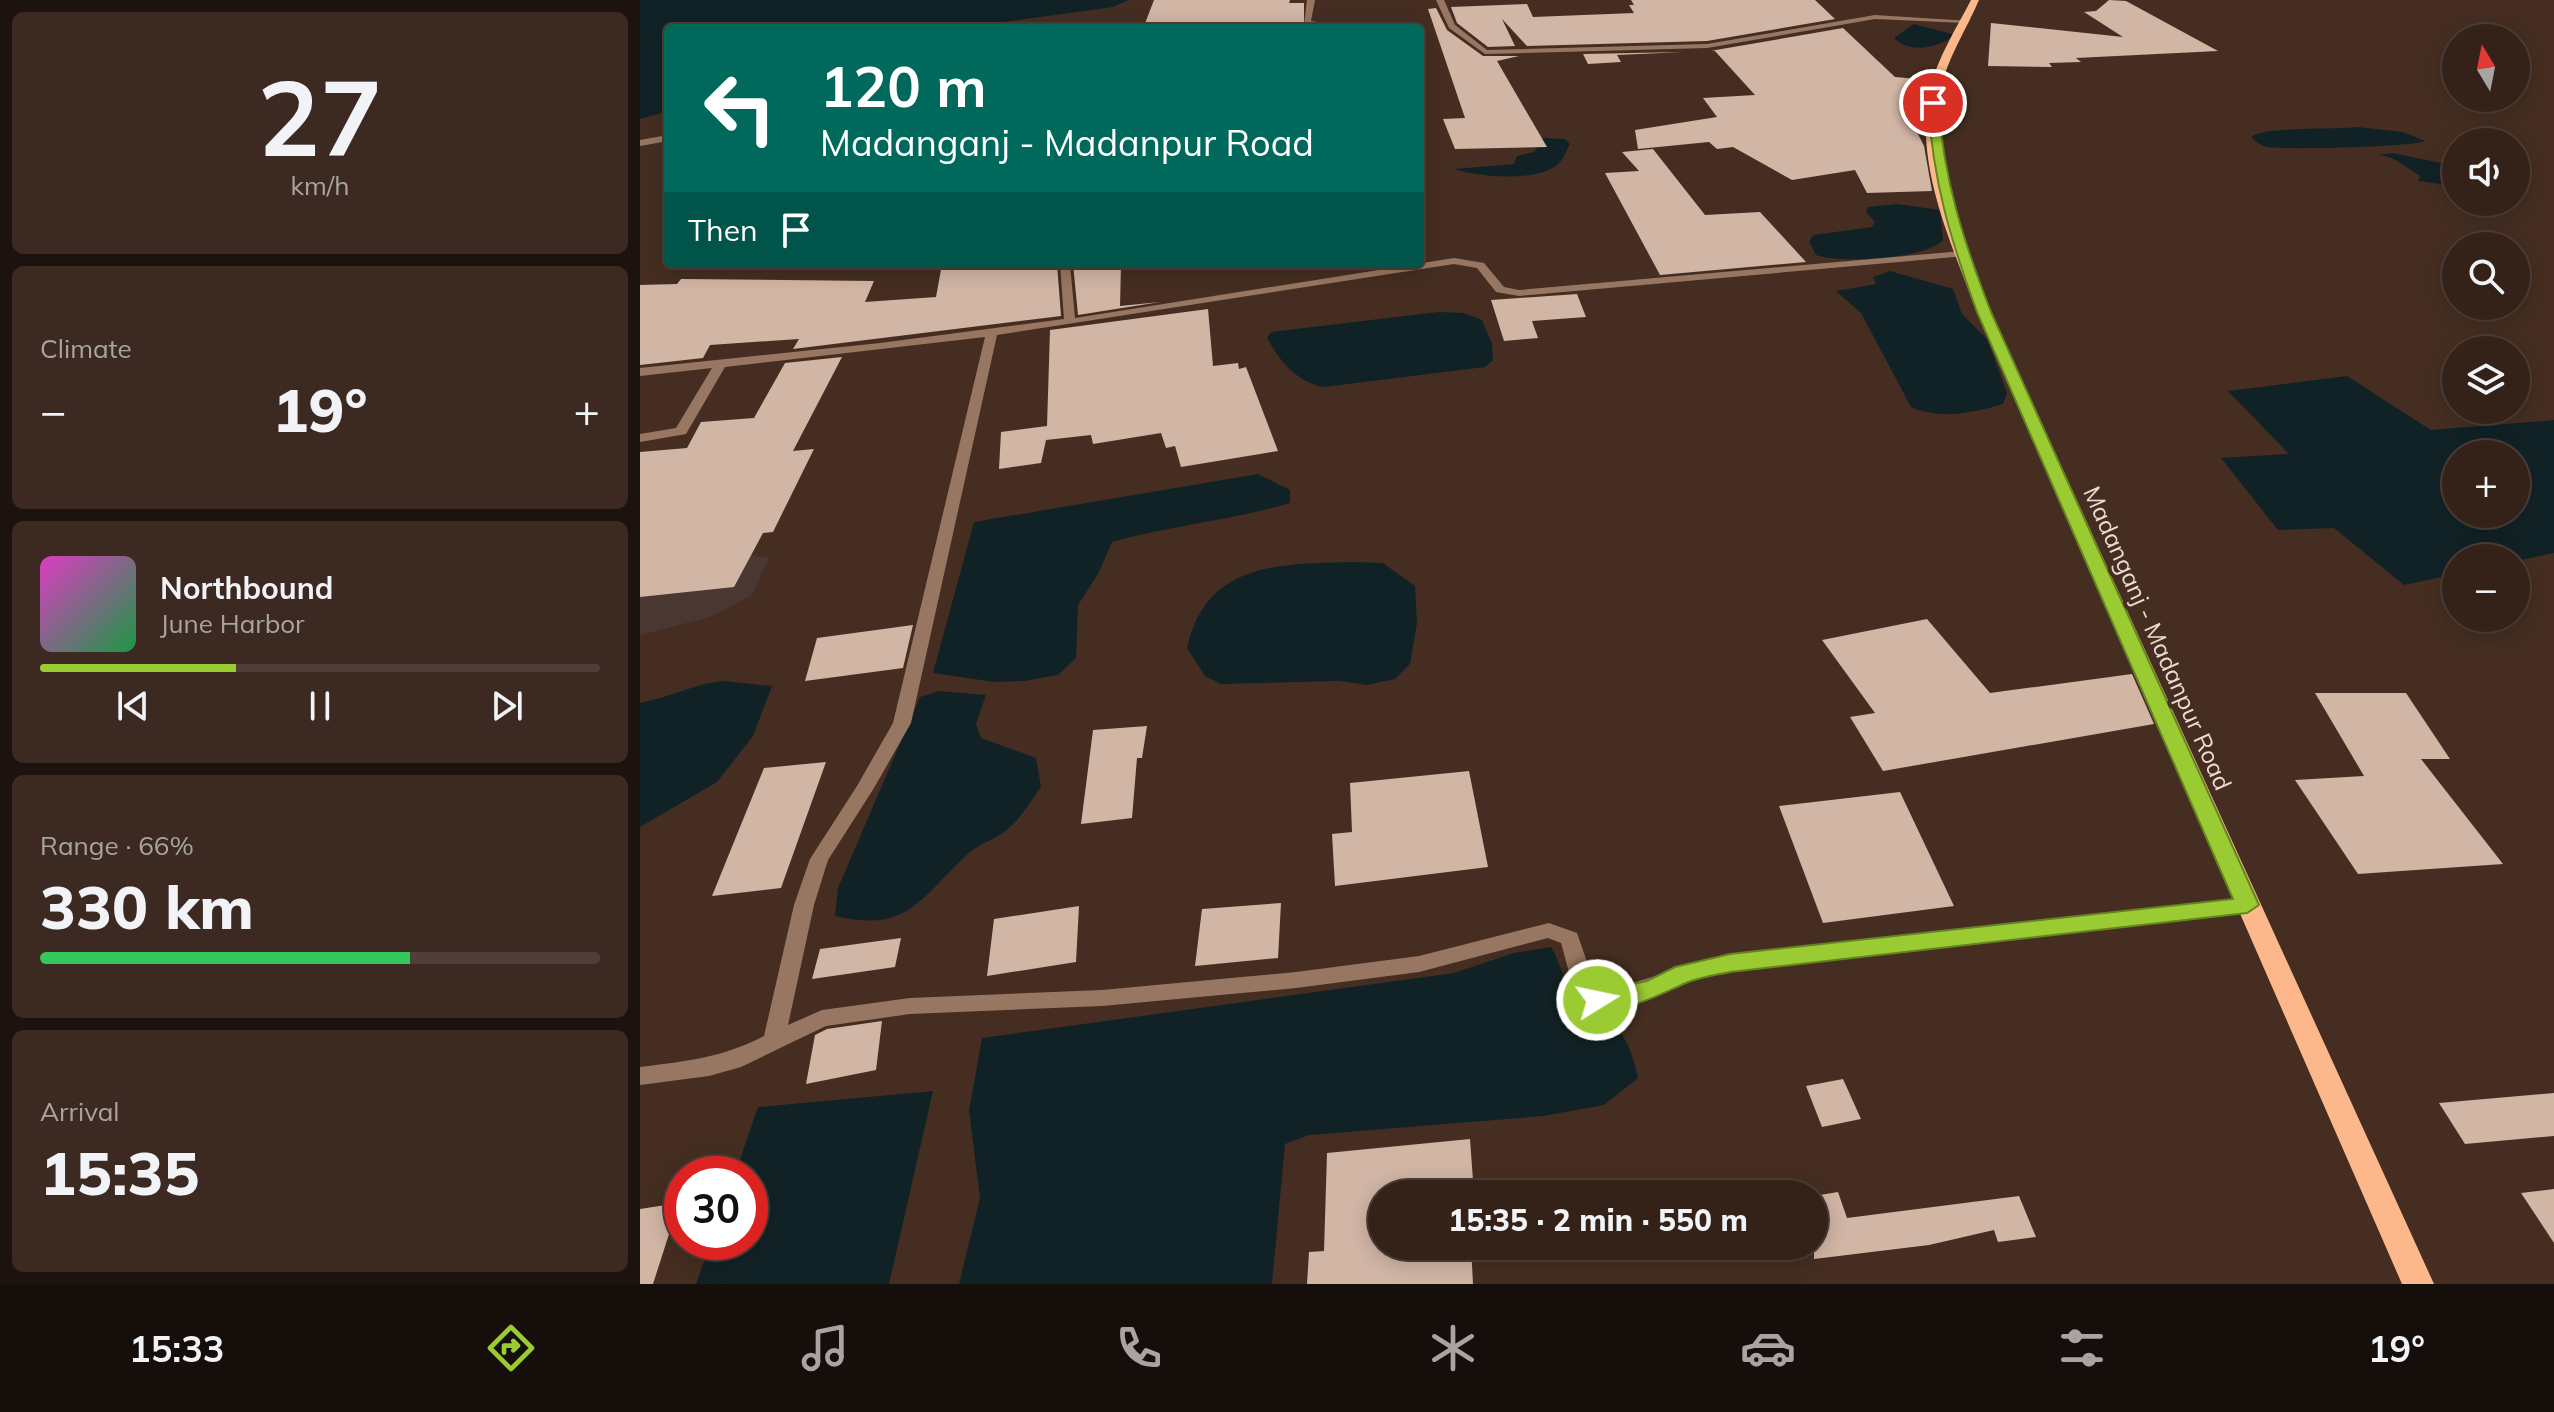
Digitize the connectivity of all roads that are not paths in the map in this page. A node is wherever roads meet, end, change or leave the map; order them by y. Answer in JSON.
{"nodes":[{"id":1,"x":1311,"y":0,"type":"edge"},
{"id":2,"x":1440,"y":0,"type":"edge"},
{"id":3,"x":1975,"y":0,"type":"edge"},
{"id":4,"x":1966,"y":21,"type":"junction"},
{"id":5,"x":1316,"y":24,"type":"edge"},
{"id":6,"x":664,"y":139,"type":"edge"},
{"id":7,"x":640,"y":143,"type":"edge"},
{"id":8,"x":1962,"y":254,"type":"junction"},
{"id":9,"x":1424,"y":266,"type":"edge"},
{"id":10,"x":1065,"y":268,"type":"edge"},
{"id":11,"x":1410,"y":268,"type":"edge"},
{"id":12,"x":1070,"y":322,"type":"junction"},
{"id":13,"x":992,"y":333,"type":"junction"},
{"id":14,"x":721,"y":363,"type":"junction"},
{"id":15,"x":640,"y":372,"type":"edge"},
{"id":16,"x":640,"y":438,"type":"edge"},
{"id":17,"x":2247,"y":905,"type":"junction"},
{"id":18,"x":774,"y":1042,"type":"junction"},
{"id":19,"x":640,"y":1076,"type":"edge"},
{"id":20,"x":2418,"y":1284,"type":"edge"}],
"edges":[{"from":1,"to":5,"type":"street"},
{"from":2,"to":4,"type":"street"},
{"from":3,"to":4,"type":"main road","name":"Madanganj - Madanpur Road"},
{"from":4,"to":8,"type":"main road","name":"Madanganj - Madanpur Road"},
{"from":6,"to":7,"type":"street"},
{"from":8,"to":9,"type":"street"},
{"from":8,"to":17,"type":"main road","name":"Madanganj - Madanpur Road"},
{"from":10,"to":12,"type":"street"},
{"from":11,"to":12,"type":"street"},
{"from":12,"to":13,"type":"street"},
{"from":13,"to":14,"type":"street"},
{"from":13,"to":18,"type":"street"},
{"from":14,"to":15,"type":"street"},
{"from":14,"to":16,"type":"street"},
{"from":17,"to":18,"type":"street"},
{"from":17,"to":20,"type":"main road","name":"Madanganj - Madanpur Road"},
{"from":18,"to":19,"type":"street"}]}
